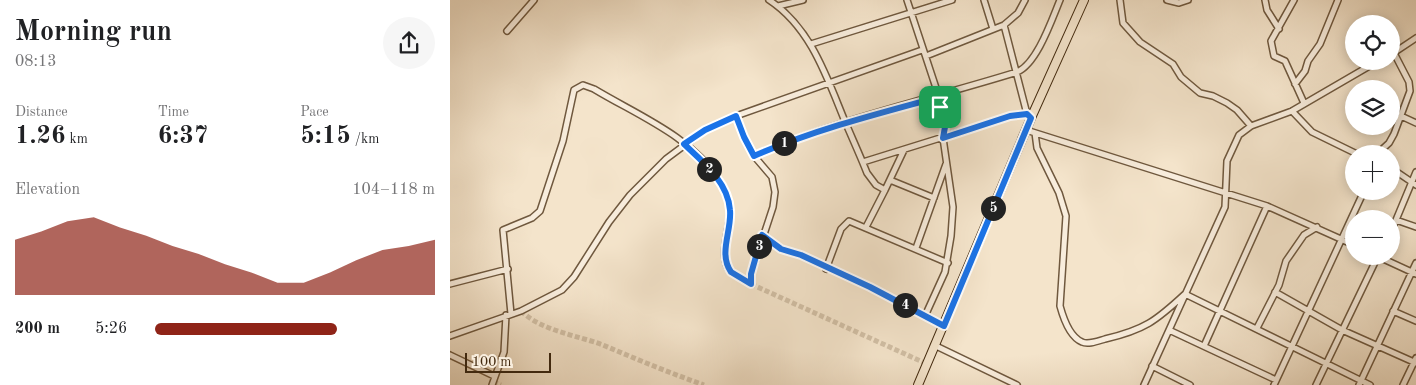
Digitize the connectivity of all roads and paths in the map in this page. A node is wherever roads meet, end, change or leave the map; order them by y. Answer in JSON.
{"nodes":[{"id":1,"x":534,"y":0,"type":"edge"},
{"id":2,"x":769,"y":0,"type":"edge"},
{"id":3,"x":803,"y":0,"type":"edge"},
{"id":4,"x":907,"y":0,"type":"edge"},
{"id":5,"x":952,"y":0,"type":"edge"},
{"id":6,"x":984,"y":0,"type":"edge"},
{"id":7,"x":1025,"y":0,"type":"edge"},
{"id":8,"x":1060,"y":0,"type":"edge"},
{"id":9,"x":1084,"y":0,"type":"edge"},
{"id":10,"x":1120,"y":0,"type":"edge"},
{"id":11,"x":1167,"y":0,"type":"edge"},
{"id":12,"x":1188,"y":0,"type":"edge"},
{"id":13,"x":1265,"y":0,"type":"edge"},
{"id":14,"x":1294,"y":0,"type":"edge"},
{"id":15,"x":1338,"y":0,"type":"edge"},
{"id":16,"x":778,"y":6,"type":"junction"},
{"id":17,"x":911,"y":12,"type":"junction"},
{"id":18,"x":1004,"y":26,"type":"junction"},
{"id":19,"x":993,"y":28,"type":"junction"},
{"id":20,"x":1279,"y":29,"type":"junction"},
{"id":21,"x":507,"y":31,"type":"dead end"},
{"id":22,"x":1416,"y":38,"type":"edge"},
{"id":23,"x":810,"y":44,"type":"junction"},
{"id":24,"x":1400,"y":48,"type":"edge"},
{"id":25,"x":922,"y":50,"type":"junction"},
{"id":26,"x":926,"y":56,"type":"junction"},
{"id":27,"x":1400,"y":66,"type":"edge"},
{"id":28,"x":1362,"y":70,"type":"edge"},
{"id":29,"x":1017,"y":72,"type":"junction"},
{"id":30,"x":829,"y":82,"type":"junction"},
{"id":31,"x":1295,"y":84,"type":"junction"},
{"id":32,"x":939,"y":97,"type":"junction"},
{"id":33,"x":1304,"y":103,"type":"junction"},
{"id":34,"x":1292,"y":111,"type":"junction"},
{"id":35,"x":736,"y":116,"type":"junction"},
{"id":36,"x":1029,"y":116,"type":"junction"},
{"id":37,"x":1401,"y":116,"type":"junction"},
{"id":38,"x":846,"y":123,"type":"junction"},
{"id":39,"x":1416,"y":123,"type":"edge"},
{"id":40,"x":1251,"y":126,"type":"junction"},
{"id":41,"x":1026,"y":130,"type":"junction"},
{"id":42,"x":1035,"y":133,"type":"junction"},
{"id":43,"x":943,"y":138,"type":"junction"},
{"id":44,"x":684,"y":144,"type":"junction"},
{"id":45,"x":1387,"y":145,"type":"edge"},
{"id":46,"x":1345,"y":148,"type":"edge"},
{"id":47,"x":904,"y":150,"type":"junction"},
{"id":48,"x":754,"y":156,"type":"junction"},
{"id":49,"x":946,"y":161,"type":"junction"},
{"id":50,"x":863,"y":162,"type":"junction"},
{"id":51,"x":1416,"y":172,"type":"edge"},
{"id":52,"x":1400,"y":174,"type":"edge"},
{"id":53,"x":890,"y":180,"type":"junction"},
{"id":54,"x":1414,"y":184,"type":"edge"},
{"id":55,"x":885,"y":190,"type":"junction"},
{"id":56,"x":1227,"y":195,"type":"junction"},
{"id":57,"x":934,"y":198,"type":"junction"},
{"id":58,"x":1360,"y":200,"type":"edge"},
{"id":59,"x":1268,"y":206,"type":"junction"},
{"id":60,"x":1400,"y":212,"type":"edge"},
{"id":61,"x":1400,"y":221,"type":"edge"},
{"id":62,"x":1416,"y":226,"type":"edge"},
{"id":63,"x":866,"y":227,"type":"junction"},
{"id":64,"x":1318,"y":227,"type":"junction"},
{"id":65,"x":762,"y":235,"type":"junction"},
{"id":66,"x":1342,"y":240,"type":"junction"},
{"id":67,"x":1345,"y":241,"type":"edge"},
{"id":68,"x":916,"y":248,"type":"junction"},
{"id":69,"x":948,"y":263,"type":"junction"},
{"id":70,"x":1416,"y":263,"type":"edge"},
{"id":71,"x":1373,"y":265,"type":"edge"},
{"id":72,"x":1397,"y":265,"type":"edge"},
{"id":73,"x":826,"y":268,"type":"junction"},
{"id":74,"x":508,"y":269,"type":"junction"},
{"id":75,"x":1414,"y":273,"type":"edge"},
{"id":76,"x":450,"y":284,"type":"edge"},
{"id":77,"x":1275,"y":292,"type":"junction"},
{"id":78,"x":1185,"y":294,"type":"junction"},
{"id":79,"x":1222,"y":311,"type":"junction"},
{"id":80,"x":1308,"y":311,"type":"junction"},
{"id":81,"x":1393,"y":311,"type":"junction"},
{"id":82,"x":508,"y":314,"type":"junction"},
{"id":83,"x":926,"y":316,"type":"junction"},
{"id":84,"x":1416,"y":321,"type":"edge"},
{"id":85,"x":944,"y":326,"type":"junction"},
{"id":86,"x":1257,"y":328,"type":"junction"},
{"id":87,"x":1169,"y":330,"type":"junction"},
{"id":88,"x":1342,"y":330,"type":"junction"},
{"id":89,"x":450,"y":336,"type":"edge"},
{"id":90,"x":934,"y":345,"type":"junction"},
{"id":91,"x":1292,"y":345,"type":"junction"},
{"id":92,"x":1377,"y":345,"type":"junction"},
{"id":93,"x":1204,"y":346,"type":"junction"},
{"id":94,"x":450,"y":355,"type":"edge"},
{"id":95,"x":1415,"y":361,"type":"edge"},
{"id":96,"x":1326,"y":364,"type":"junction"},
{"id":97,"x":1152,"y":366,"type":"junction"},
{"id":98,"x":494,"y":376,"type":"junction"},
{"id":99,"x":1275,"y":383,"type":"edge"},
{"id":100,"x":1360,"y":383,"type":"edge"},
{"id":101,"x":492,"y":385,"type":"edge"},
{"id":102,"x":918,"y":385,"type":"edge"},
{"id":103,"x":1018,"y":385,"type":"edge"},
{"id":104,"x":1144,"y":385,"type":"edge"},
{"id":105,"x":1189,"y":385,"type":"edge"},
{"id":106,"x":1316,"y":385,"type":"edge"},
{"id":107,"x":1370,"y":385,"type":"edge"},
{"id":108,"x":1403,"y":385,"type":"edge"}],
"edges":[{"from":1,"to":21,"type":"street"},
{"from":2,"to":16,"type":"street"},
{"from":3,"to":16,"type":"street"},
{"from":4,"to":17,"type":"street"},
{"from":5,"to":17,"type":"street"},
{"from":6,"to":19,"type":"street"},
{"from":7,"to":18,"type":"street"},
{"from":8,"to":29,"type":"street"},
{"from":9,"to":36,"type":"main road"},
{"from":10,"to":40,"type":"street"},
{"from":11,"to":12,"type":"street"},
{"from":13,"to":20,"type":"street"},
{"from":14,"to":20,"type":"street"},
{"from":15,"to":31,"type":"street"},
{"from":16,"to":23,"type":"street"},
{"from":17,"to":23,"type":"street"},
{"from":17,"to":25,"type":"street"},
{"from":18,"to":19,"type":"street"},
{"from":18,"to":29,"type":"street"},
{"from":19,"to":26,"type":"street"},
{"from":20,"to":31,"type":"street"},
{"from":22,"to":24,"type":"street"},
{"from":23,"to":30,"type":"street"},
{"from":25,"to":26,"type":"street"},
{"from":25,"to":30,"type":"street"},
{"from":26,"to":32,"type":"street"},
{"from":27,"to":37,"type":"street"},
{"from":28,"to":33,"type":"street"},
{"from":29,"to":32,"type":"street"},
{"from":29,"to":36,"type":"street"},
{"from":30,"to":35,"type":"street"},
{"from":30,"to":38,"type":"street"},
{"from":31,"to":33,"type":"street"},
{"from":32,"to":38,"type":"street"},
{"from":32,"to":43,"type":"street"},
{"from":33,"to":34,"type":"street"},
{"from":34,"to":40,"type":"street"},
{"from":34,"to":46,"type":"street"},
{"from":35,"to":44,"type":"street"},
{"from":35,"to":48,"type":"street"},
{"from":36,"to":41,"type":"main road"},
{"from":36,"to":43,"type":"street"},
{"from":37,"to":39,"type":"street"},
{"from":37,"to":45,"type":"street"},
{"from":38,"to":48,"type":"street"},
{"from":38,"to":50,"type":"street"},
{"from":40,"to":56,"type":"street"},
{"from":41,"to":42,"type":"street"},
{"from":41,"to":85,"type":"main road"},
{"from":42,"to":56,"type":"street"},
{"from":42,"to":78,"type":"street"},
{"from":43,"to":47,"type":"street"},
{"from":43,"to":49,"type":"street"},
{"from":44,"to":65,"type":"street"},
{"from":44,"to":74,"type":"street"},
{"from":44,"to":82,"type":"street"},
{"from":47,"to":50,"type":"street"},
{"from":47,"to":53,"type":"street"},
{"from":48,"to":65,"type":"street"},
{"from":49,"to":57,"type":"street"},
{"from":49,"to":69,"type":"street"},
{"from":50,"to":55,"type":"street"},
{"from":51,"to":54,"type":"street"},
{"from":52,"to":54,"type":"street"},
{"from":53,"to":55,"type":"street"},
{"from":53,"to":57,"type":"street"},
{"from":54,"to":60,"type":"street"},
{"from":55,"to":63,"type":"street"},
{"from":56,"to":59,"type":"street"},
{"from":56,"to":78,"type":"street"},
{"from":57,"to":68,"type":"street"},
{"from":58,"to":66,"type":"street"},
{"from":59,"to":64,"type":"street"},
{"from":59,"to":79,"type":"street"},
{"from":61,"to":62,"type":"street"},
{"from":63,"to":68,"type":"street"},
{"from":63,"to":73,"type":"street"},
{"from":64,"to":66,"type":"street"},
{"from":64,"to":77,"type":"street"},
{"from":65,"to":73,"type":"street"},
{"from":66,"to":67,"type":"street"},
{"from":66,"to":80,"type":"street"},
{"from":68,"to":69,"type":"street"},
{"from":69,"to":83,"type":"street"},
{"from":70,"to":75,"type":"street"},
{"from":71,"to":88,"type":"street"},
{"from":72,"to":75,"type":"street"},
{"from":73,"to":83,"type":"street"},
{"from":74,"to":76,"type":"street"},
{"from":74,"to":82,"type":"street"},
{"from":75,"to":81,"type":"street"},
{"from":77,"to":80,"type":"street"},
{"from":77,"to":86,"type":"street"},
{"from":78,"to":79,"type":"street"},
{"from":78,"to":87,"type":"street"},
{"from":79,"to":86,"type":"street"},
{"from":79,"to":93,"type":"street"},
{"from":80,"to":88,"type":"street"},
{"from":80,"to":91,"type":"street"},
{"from":81,"to":84,"type":"street"},
{"from":81,"to":92,"type":"street"},
{"from":82,"to":89,"type":"street"},
{"from":82,"to":98,"type":"street"},
{"from":83,"to":85,"type":"street"},
{"from":85,"to":90,"type":"main road"},
{"from":86,"to":91,"type":"street"},
{"from":87,"to":93,"type":"street"},
{"from":87,"to":97,"type":"street"},
{"from":88,"to":92,"type":"street"},
{"from":88,"to":96,"type":"street"},
{"from":90,"to":102,"type":"main road"},
{"from":90,"to":103,"type":"street"},
{"from":91,"to":96,"type":"street"},
{"from":91,"to":99,"type":"street"},
{"from":92,"to":95,"type":"street"},
{"from":92,"to":100,"type":"street"},
{"from":93,"to":99,"type":"street"},
{"from":94,"to":98,"type":"street"},
{"from":95,"to":108,"type":"street"},
{"from":96,"to":100,"type":"street"},
{"from":96,"to":106,"type":"street"},
{"from":97,"to":104,"type":"street"},
{"from":97,"to":105,"type":"street"},
{"from":98,"to":101,"type":"street"},
{"from":100,"to":107,"type":"street"}]}
